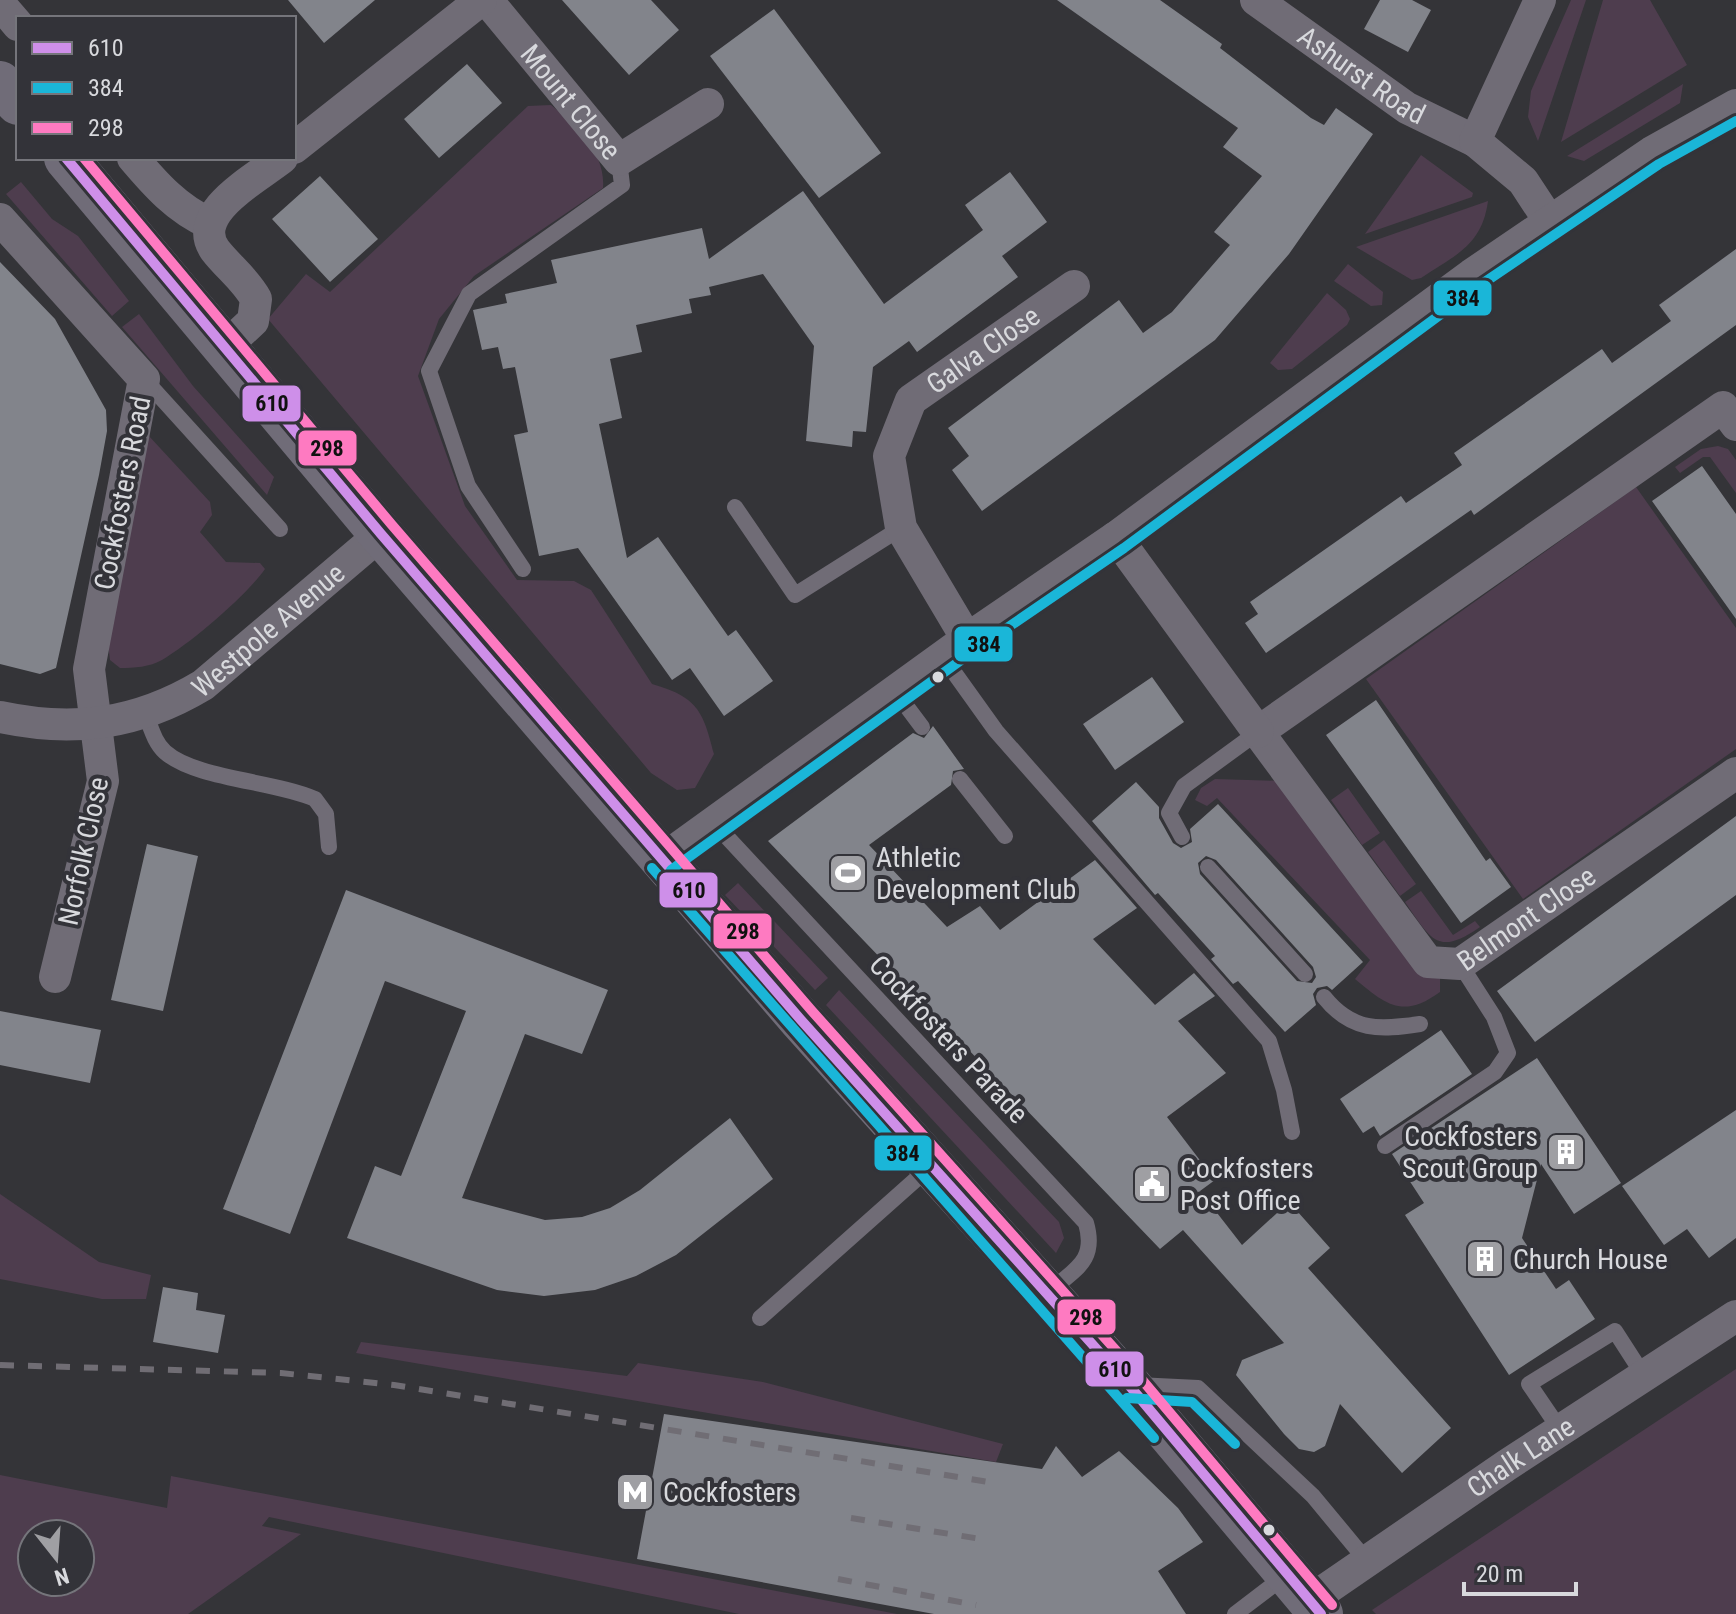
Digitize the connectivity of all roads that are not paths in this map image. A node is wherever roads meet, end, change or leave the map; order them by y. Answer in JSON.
{"nodes":[{"id":1,"x":481,"y":0,"type":"edge"},
{"id":2,"x":487,"y":0,"type":"edge"},
{"id":3,"x":1256,"y":0,"type":"edge"},
{"id":4,"x":1540,"y":0,"type":"edge"},
{"id":5,"x":0,"y":4,"type":"edge"},
{"id":6,"x":16,"y":23,"type":"edge"},
{"id":7,"x":0,"y":83,"type":"edge"},
{"id":8,"x":16,"y":101,"type":"edge"},
{"id":9,"x":708,"y":104,"type":"dead end"},
{"id":10,"x":1736,"y":105,"type":"edge"},
{"id":11,"x":1475,"y":141,"type":"junction"},
{"id":12,"x":296,"y":146,"type":"edge"},
{"id":13,"x":68,"y":160,"type":"edge"},
{"id":14,"x":135,"y":160,"type":"edge"},
{"id":15,"x":279,"y":160,"type":"edge"},
{"id":16,"x":619,"y":160,"type":"junction"},
{"id":17,"x":0,"y":219,"type":"edge"},
{"id":18,"x":1550,"y":222,"type":"junction"},
{"id":19,"x":209,"y":223,"type":"junction"},
{"id":20,"x":1074,"y":286,"type":"dead end"},
{"id":21,"x":225,"y":347,"type":"junction"},
{"id":22,"x":144,"y":379,"type":"junction"},
{"id":23,"x":1732,"y":409,"type":"edge"},
{"id":24,"x":735,"y":507,"type":"dead end"},
{"id":25,"x":901,"y":528,"type":"junction"},
{"id":26,"x":280,"y":529,"type":"dead end"},
{"id":27,"x":381,"y":534,"type":"junction"},
{"id":28,"x":1116,"y":537,"type":"junction"},
{"id":29,"x":523,"y":569,"type":"dead end"},
{"id":30,"x":955,"y":648,"type":"junction"},
{"id":31,"x":895,"y":691,"type":"junction"},
{"id":32,"x":145,"y":713,"type":"junction"},
{"id":33,"x":0,"y":717,"type":"edge"},
{"id":34,"x":96,"y":725,"type":"junction"},
{"id":35,"x":922,"y":727,"type":"dead end"},
{"id":36,"x":1258,"y":732,"type":"junction"},
{"id":37,"x":1736,"y":773,"type":"edge"},
{"id":38,"x":960,"y":779,"type":"dead end"},
{"id":39,"x":714,"y":823,"type":"junction"},
{"id":40,"x":1005,"y":836,"type":"dead end"},
{"id":41,"x":1182,"y":837,"type":"dead end"},
{"id":42,"x":329,"y":847,"type":"dead end"},
{"id":43,"x":663,"y":859,"type":"junction"},
{"id":44,"x":1208,"y":867,"type":"dead end"},
{"id":45,"x":1460,"y":964,"type":"junction"},
{"id":46,"x":1305,"y":974,"type":"dead end"},
{"id":47,"x":55,"y":977,"type":"dead end"},
{"id":48,"x":1324,"y":997,"type":"dead end"},
{"id":49,"x":1420,"y":1024,"type":"dead end"},
{"id":50,"x":1292,"y":1132,"type":"dead end"},
{"id":51,"x":1385,"y":1146,"type":"dead end"},
{"id":52,"x":932,"y":1164,"type":"junction"},
{"id":53,"x":1047,"y":1294,"type":"junction"},
{"id":54,"x":1736,"y":1316,"type":"edge"},
{"id":55,"x":760,"y":1318,"type":"dead end"},
{"id":56,"x":1644,"y":1376,"type":"junction"},
{"id":57,"x":1128,"y":1384,"type":"junction"},
{"id":58,"x":1561,"y":1431,"type":"junction"},
{"id":59,"x":1366,"y":1560,"type":"junction"},
{"id":60,"x":1306,"y":1597,"type":"edge"},
{"id":61,"x":1235,"y":1614,"type":"edge"}],
"edges":[{"from":1,"to":12,"type":"street"},
{"from":2,"to":16,"type":"street","name":"Mount Close"},
{"from":3,"to":11,"type":"street","name":"Ashurst Road"},
{"from":4,"to":11,"type":"street"},
{"from":5,"to":6,"type":"street"},
{"from":7,"to":8,"type":"main road"},
{"from":9,"to":16,"type":"street","name":"Mount Close"},
{"from":10,"to":18,"type":"street"},
{"from":11,"to":18,"type":"street","name":"Ashurst Road"},
{"from":13,"to":21,"type":"main road"},
{"from":14,"to":19,"type":"street"},
{"from":15,"to":19,"type":"street"},
{"from":16,"to":29,"type":"lane"},
{"from":17,"to":22,"type":"street","name":"Cockfosters Road"},
{"from":18,"to":28,"type":"street"},
{"from":19,"to":21,"type":"street"},
{"from":20,"to":25,"type":"street","name":"Galva Close"},
{"from":21,"to":27,"type":"main road"},
{"from":22,"to":26,"type":"lane"},
{"from":22,"to":34,"type":"street","name":"Cockfosters Road"},
{"from":23,"to":36,"type":"street"},
{"from":24,"to":25,"type":"lane"},
{"from":25,"to":30,"type":"street","name":"Galva Close"},
{"from":27,"to":32,"type":"street","name":"Westpole Avenue"},
{"from":27,"to":43,"type":"main road"},
{"from":28,"to":30,"type":"street"},
{"from":28,"to":36,"type":"street","name":"Belmont Close"},
{"from":30,"to":31,"type":"street"},
{"from":30,"to":50,"type":"lane"},
{"from":31,"to":35,"type":"lane"},
{"from":31,"to":39,"type":"street"},
{"from":32,"to":34,"type":"street","name":"Westpole Avenue"},
{"from":32,"to":42,"type":"lane"},
{"from":33,"to":34,"type":"street","name":"Westpole Avenue"},
{"from":34,"to":47,"type":"street","name":"Norfolk Close"},
{"from":36,"to":41,"type":"lane"},
{"from":36,"to":45,"type":"street","name":"Belmont Close"},
{"from":37,"to":45,"type":"street","name":"Belmont Close"},
{"from":38,"to":40,"type":"lane"},
{"from":39,"to":43,"type":"street"},
{"from":39,"to":53,"type":"lane","name":"Cockfosters Parade"},
{"from":43,"to":52,"type":"main road"},
{"from":44,"to":46,"type":"lane"},
{"from":45,"to":51,"type":"lane"},
{"from":48,"to":49,"type":"lane"},
{"from":52,"to":53,"type":"main road"},
{"from":52,"to":55,"type":"lane"},
{"from":53,"to":57,"type":"main road"},
{"from":54,"to":56,"type":"street","name":"Chalk Lane"},
{"from":56,"to":58,"type":"street","name":"Chalk Lane"},
{"from":56,"to":58,"type":"lane"},
{"from":57,"to":59,"type":"lane"},
{"from":57,"to":60,"type":"main road"},
{"from":58,"to":59,"type":"street","name":"Chalk Lane"},
{"from":59,"to":60,"type":"street","name":"Chalk Lane"},
{"from":60,"to":61,"type":"lane"}]}
